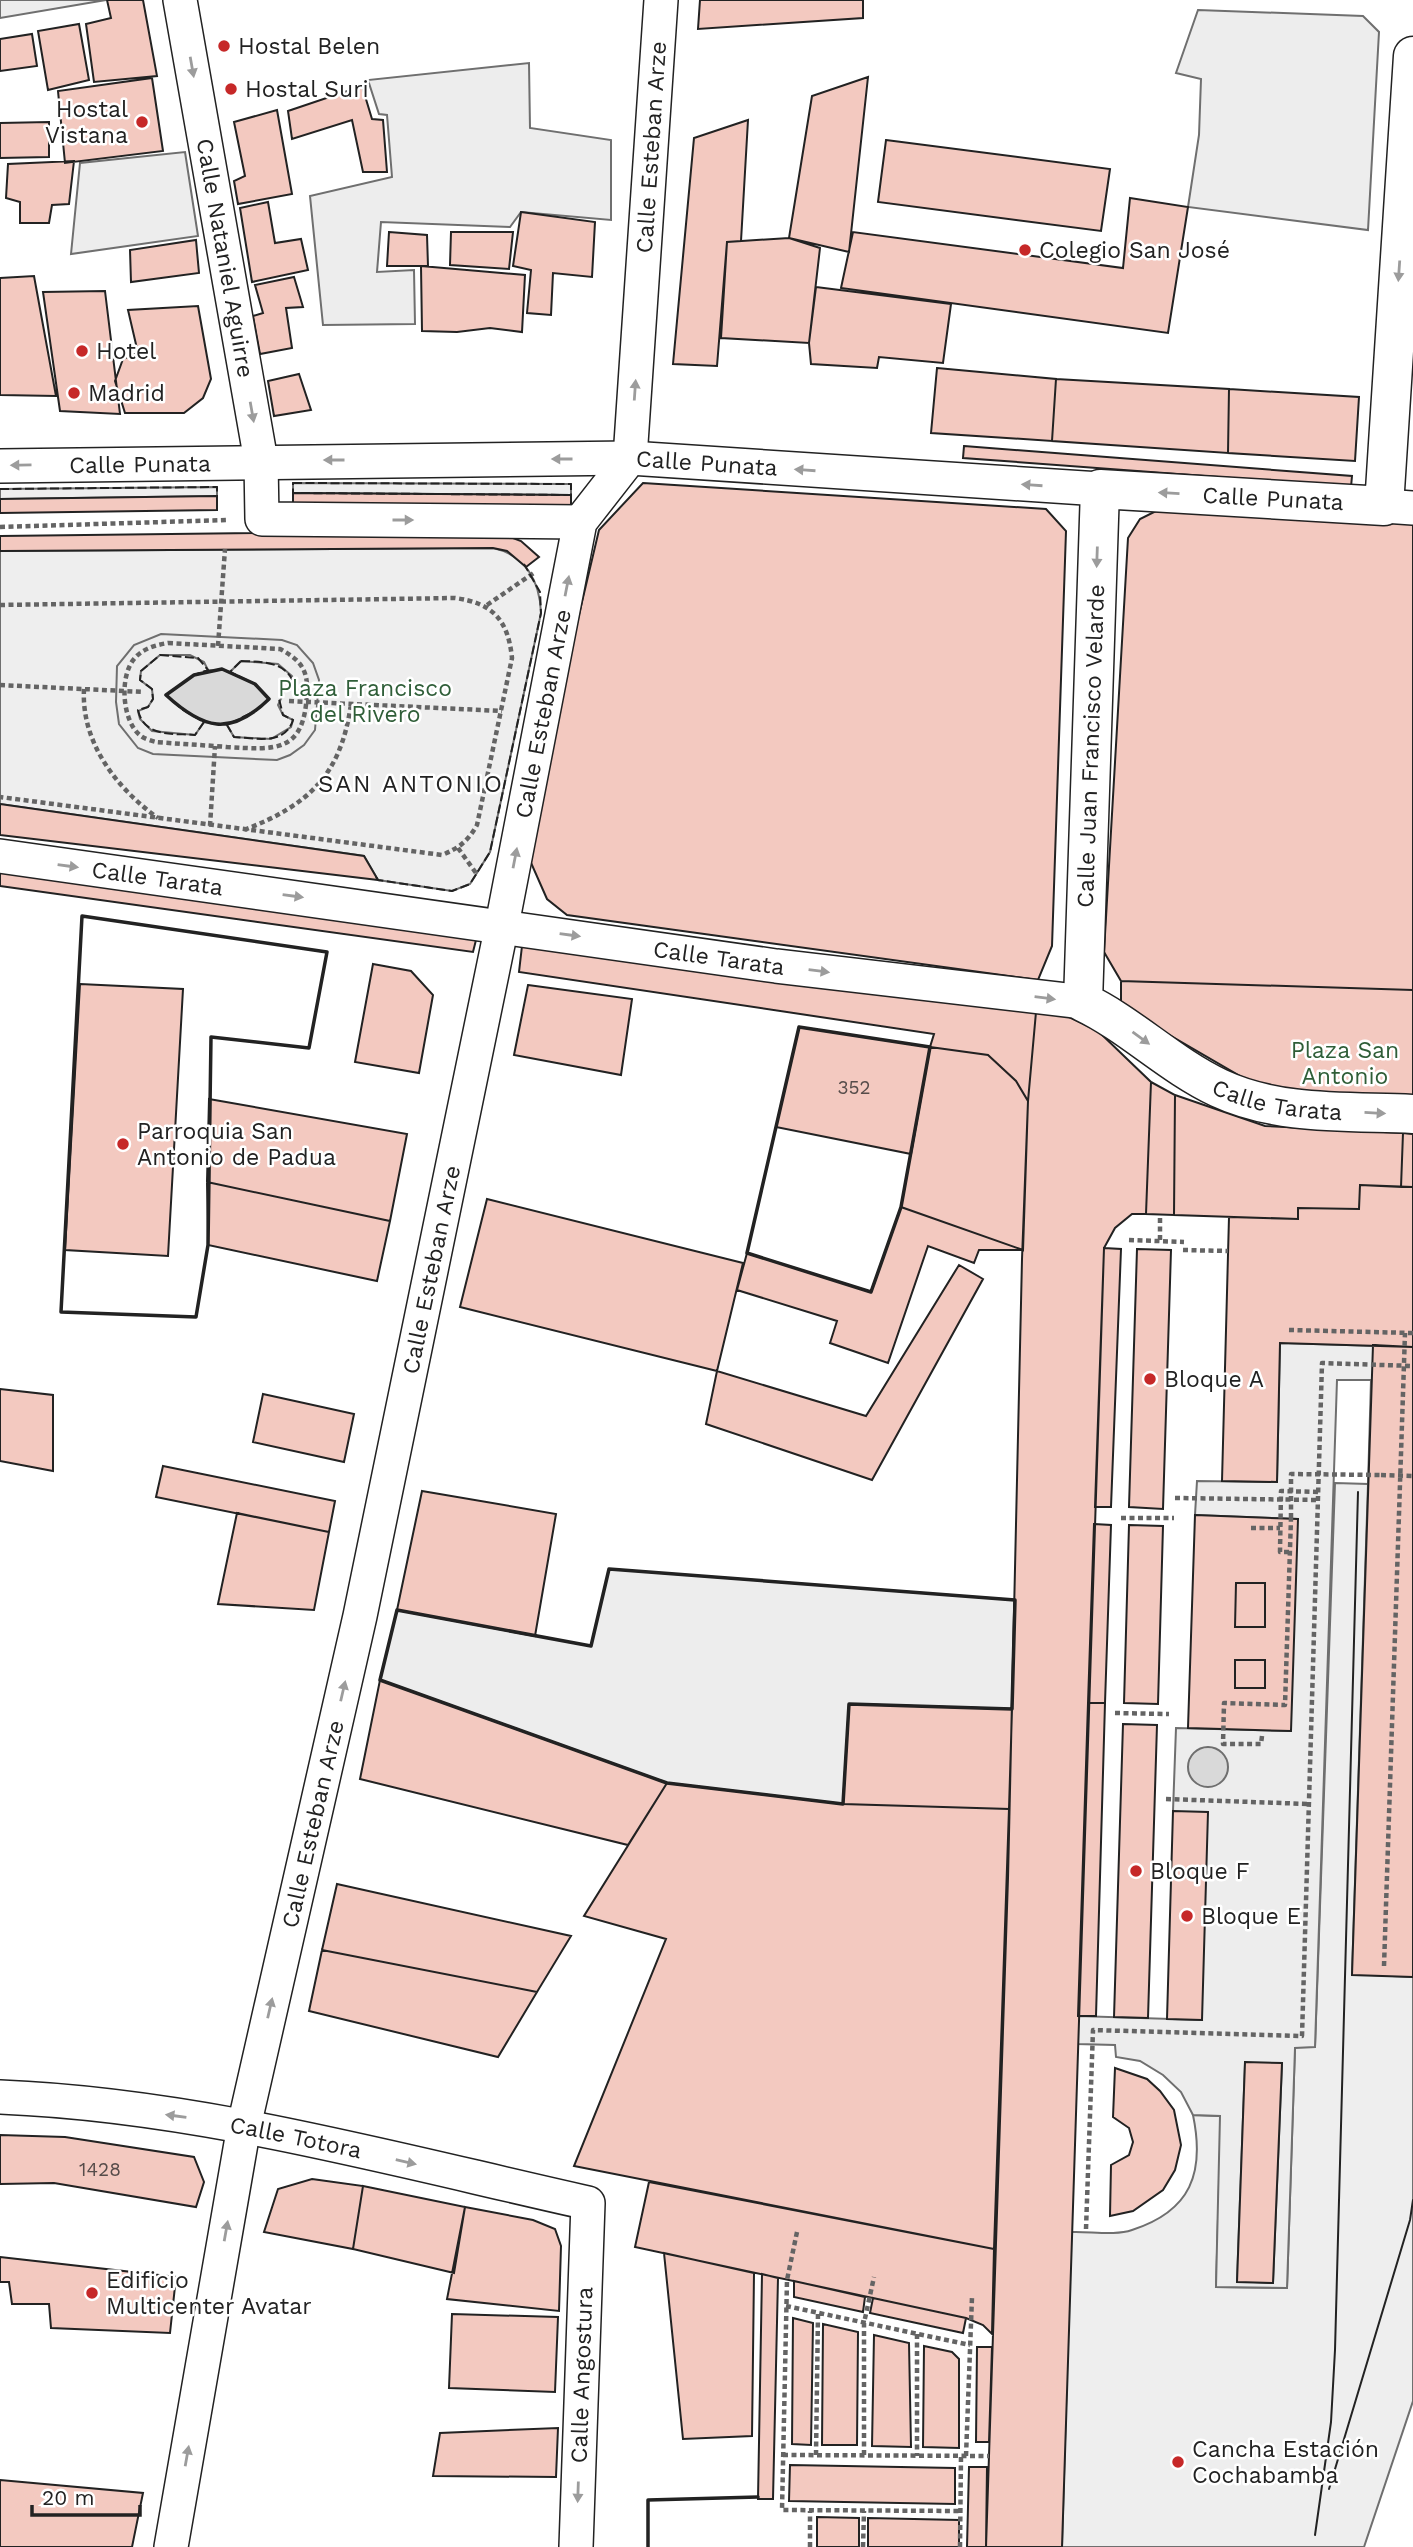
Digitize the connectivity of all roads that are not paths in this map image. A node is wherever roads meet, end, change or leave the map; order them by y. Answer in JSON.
{"nodes":[{"id":1,"x":180,"y":0,"type":"edge"},
{"id":2,"x":661,"y":0,"type":"edge"},
{"id":3,"x":1413,"y":56,"type":"edge"},
{"id":4,"x":630,"y":458,"type":"junction"},
{"id":5,"x":261,"y":461,"type":"junction"},
{"id":6,"x":0,"y":466,"type":"edge"},
{"id":7,"x":1100,"y":489,"type":"junction"},
{"id":8,"x":1398,"y":507,"type":"edge"},
{"id":9,"x":580,"y":522,"type":"junction"},
{"id":10,"x":0,"y":856,"type":"edge"},
{"id":11,"x":502,"y":925,"type":"junction"},
{"id":12,"x":1083,"y":1002,"type":"junction"},
{"id":13,"x":1413,"y":1114,"type":"edge"},
{"id":14,"x":0,"y":2097,"type":"edge"},
{"id":15,"x":244,"y":2126,"type":"junction"},
{"id":16,"x":588,"y":2203,"type":"joint"},
{"id":17,"x":171,"y":2547,"type":"edge"},
{"id":18,"x":576,"y":2547,"type":"edge"}],
"edges":[{"from":1,"to":5,"type":"street","name":"Calle Nataniel Aguirre","one_way":true},
{"from":4,"to":2,"type":"street","name":"Calle Esteban Arze","one_way":true},
{"from":3,"to":8,"type":"main road","one_way":true},
{"from":4,"to":5,"type":"street","name":"Calle Punata","one_way":true},
{"from":7,"to":4,"type":"street","name":"Calle Punata","one_way":true},
{"from":4,"to":9,"type":"street","name":"Calle Esteban Arze"},
{"from":5,"to":6,"type":"street","name":"Calle Punata","one_way":true},
{"from":5,"to":9,"type":"street","name":"Calle Nataniel Aguirre","one_way":true},
{"from":8,"to":7,"type":"main road","name":"Calle Punata","one_way":true},
{"from":7,"to":12,"type":"main road","name":"Calle Juan Francisco Velarde","one_way":true},
{"from":11,"to":9,"type":"street","name":"Calle Esteban Arze","one_way":true},
{"from":10,"to":11,"type":"street","name":"Calle Tarata","one_way":true},
{"from":11,"to":12,"type":"street","name":"Calle Tarata","one_way":true},
{"from":15,"to":11,"type":"street","name":"Calle Esteban Arze","one_way":true},
{"from":12,"to":13,"type":"main road","name":"Calle Tarata","one_way":true},
{"from":15,"to":14,"type":"street","name":"Calle Totora","one_way":true},
{"from":15,"to":16,"type":"street","name":"Calle Totora","one_way":true},
{"from":17,"to":15,"type":"street","name":"Calle Esteban Arze","one_way":true},
{"from":16,"to":18,"type":"street","name":"Calle Angostura","one_way":true}]}
